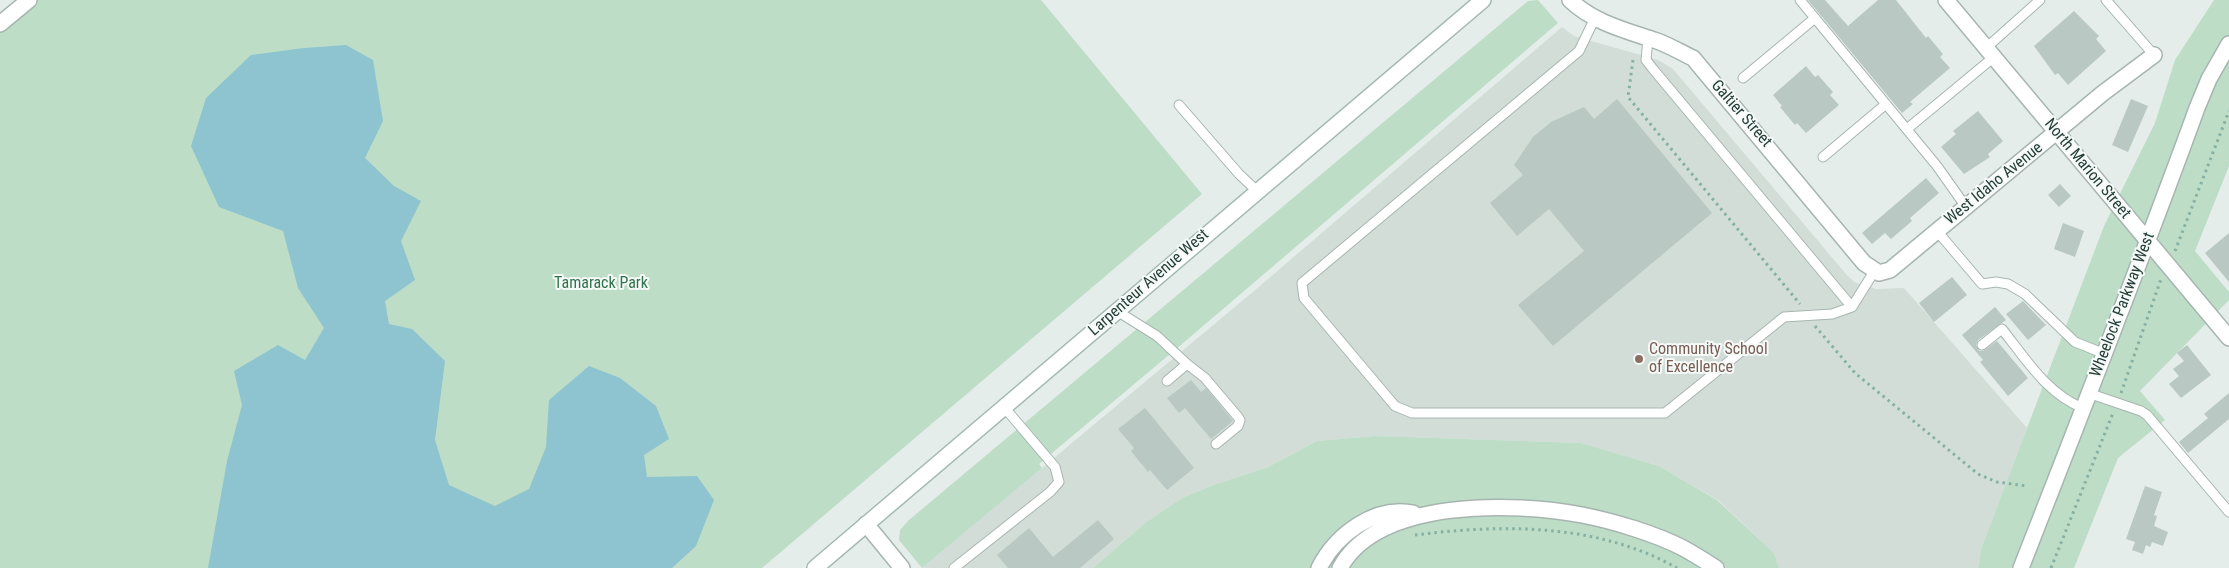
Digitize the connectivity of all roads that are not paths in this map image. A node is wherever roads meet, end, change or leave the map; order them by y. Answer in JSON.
{"nodes":[{"id":1,"x":29,"y":0,"type":"edge"},
{"id":2,"x":1482,"y":0,"type":"edge"},
{"id":3,"x":1570,"y":0,"type":"edge"},
{"id":4,"x":1800,"y":0,"type":"edge"},
{"id":5,"x":1946,"y":0,"type":"edge"},
{"id":6,"x":2040,"y":0,"type":"edge"},
{"id":7,"x":2106,"y":0,"type":"edge"},
{"id":8,"x":1595,"y":18,"type":"junction"},
{"id":9,"x":1815,"y":18,"type":"junction"},
{"id":10,"x":0,"y":24,"type":"edge"},
{"id":11,"x":1648,"y":38,"type":"junction"},
{"id":12,"x":2229,"y":44,"type":"edge"},
{"id":13,"x":1990,"y":53,"type":"junction"},
{"id":14,"x":2154,"y":55,"type":"joint"},
{"id":15,"x":1743,"y":78,"type":"dead end"},
{"id":16,"x":1886,"y":104,"type":"junction"},
{"id":17,"x":1179,"y":105,"type":"dead end"},
{"id":18,"x":1907,"y":129,"type":"junction"},
{"id":19,"x":2057,"y":133,"type":"junction"},
{"id":20,"x":1823,"y":157,"type":"dead end"},
{"id":21,"x":1257,"y":191,"type":"junction"},
{"id":22,"x":1966,"y":207,"type":"junction"},
{"id":23,"x":1937,"y":231,"type":"junction"},
{"id":24,"x":2148,"y":242,"type":"junction"},
{"id":25,"x":1877,"y":271,"type":"junction"},
{"id":26,"x":1852,"y":307,"type":"junction"},
{"id":27,"x":1117,"y":310,"type":"junction"},
{"id":28,"x":2229,"y":338,"type":"edge"},
{"id":29,"x":1982,"y":345,"type":"dead end"},
{"id":30,"x":2105,"y":354,"type":"junction"},
{"id":31,"x":1187,"y":364,"type":"junction"},
{"id":32,"x":1167,"y":381,"type":"dead end"},
{"id":33,"x":2088,"y":393,"type":"junction"},
{"id":34,"x":1004,"y":407,"type":"junction"},
{"id":35,"x":2083,"y":408,"type":"junction"},
{"id":36,"x":1216,"y":444,"type":"dead end"},
{"id":37,"x":2229,"y":512,"type":"edge"},
{"id":38,"x":1422,"y":514,"type":"junction"},
{"id":39,"x":866,"y":524,"type":"junction"},
{"id":40,"x":816,"y":568,"type":"edge"},
{"id":41,"x":902,"y":568,"type":"edge"},
{"id":42,"x":954,"y":568,"type":"edge"},
{"id":43,"x":1319,"y":568,"type":"edge"},
{"id":44,"x":1340,"y":568,"type":"edge"},
{"id":45,"x":1716,"y":568,"type":"edge"},
{"id":46,"x":2021,"y":568,"type":"edge"}],
"edges":[{"from":1,"to":10,"type":"street"},
{"from":2,"to":21,"type":"street","name":"Larpenteur Avenue West"},
{"from":3,"to":8,"type":"street","name":"Galtier Street"},
{"from":4,"to":9,"type":"lane"},
{"from":5,"to":13,"type":"street","name":"North Marion Street"},
{"from":6,"to":13,"type":"lane"},
{"from":7,"to":14,"type":"lane"},
{"from":8,"to":11,"type":"street","name":"Galtier Street"},
{"from":8,"to":26,"type":"lane"},
{"from":9,"to":15,"type":"lane"},
{"from":9,"to":16,"type":"lane"},
{"from":11,"to":25,"type":"street","name":"Galtier Street"},
{"from":11,"to":26,"type":"lane"},
{"from":12,"to":24,"type":"street","name":"Wheelock Parkway West"},
{"from":13,"to":18,"type":"lane"},
{"from":13,"to":19,"type":"street","name":"North Marion Street"},
{"from":14,"to":19,"type":"street","name":"West Idaho Avenue"},
{"from":16,"to":18,"type":"lane"},
{"from":16,"to":20,"type":"lane"},
{"from":17,"to":21,"type":"lane"},
{"from":18,"to":22,"type":"lane"},
{"from":19,"to":22,"type":"street","name":"West Idaho Avenue"},
{"from":19,"to":24,"type":"street","name":"North Marion Street"},
{"from":21,"to":27,"type":"street","name":"Larpenteur Avenue West"},
{"from":22,"to":23,"type":"street","name":"West Idaho Avenue"},
{"from":23,"to":25,"type":"street","name":"West Idaho Avenue"},
{"from":23,"to":30,"type":"lane"},
{"from":24,"to":28,"type":"street","name":"North Marion Street"},
{"from":24,"to":30,"type":"street","name":"Wheelock Parkway West"},
{"from":25,"to":26,"type":"lane"},
{"from":27,"to":31,"type":"lane"},
{"from":27,"to":34,"type":"street","name":"Larpenteur Avenue West"},
{"from":29,"to":35,"type":"lane"},
{"from":30,"to":33,"type":"street","name":"Wheelock Parkway West"},
{"from":31,"to":32,"type":"lane"},
{"from":31,"to":36,"type":"lane"},
{"from":33,"to":35,"type":"street","name":"Wheelock Parkway West"},
{"from":33,"to":37,"type":"lane"},
{"from":34,"to":39,"type":"street","name":"Larpenteur Avenue West"},
{"from":34,"to":42,"type":"lane"},
{"from":35,"to":46,"type":"street","name":"Wheelock Parkway West"},
{"from":38,"to":43,"type":"street"},
{"from":38,"to":44,"type":"street"},
{"from":38,"to":45,"type":"street"},
{"from":39,"to":40,"type":"street","name":"Larpenteur Avenue West"},
{"from":39,"to":41,"type":"street"}]}
